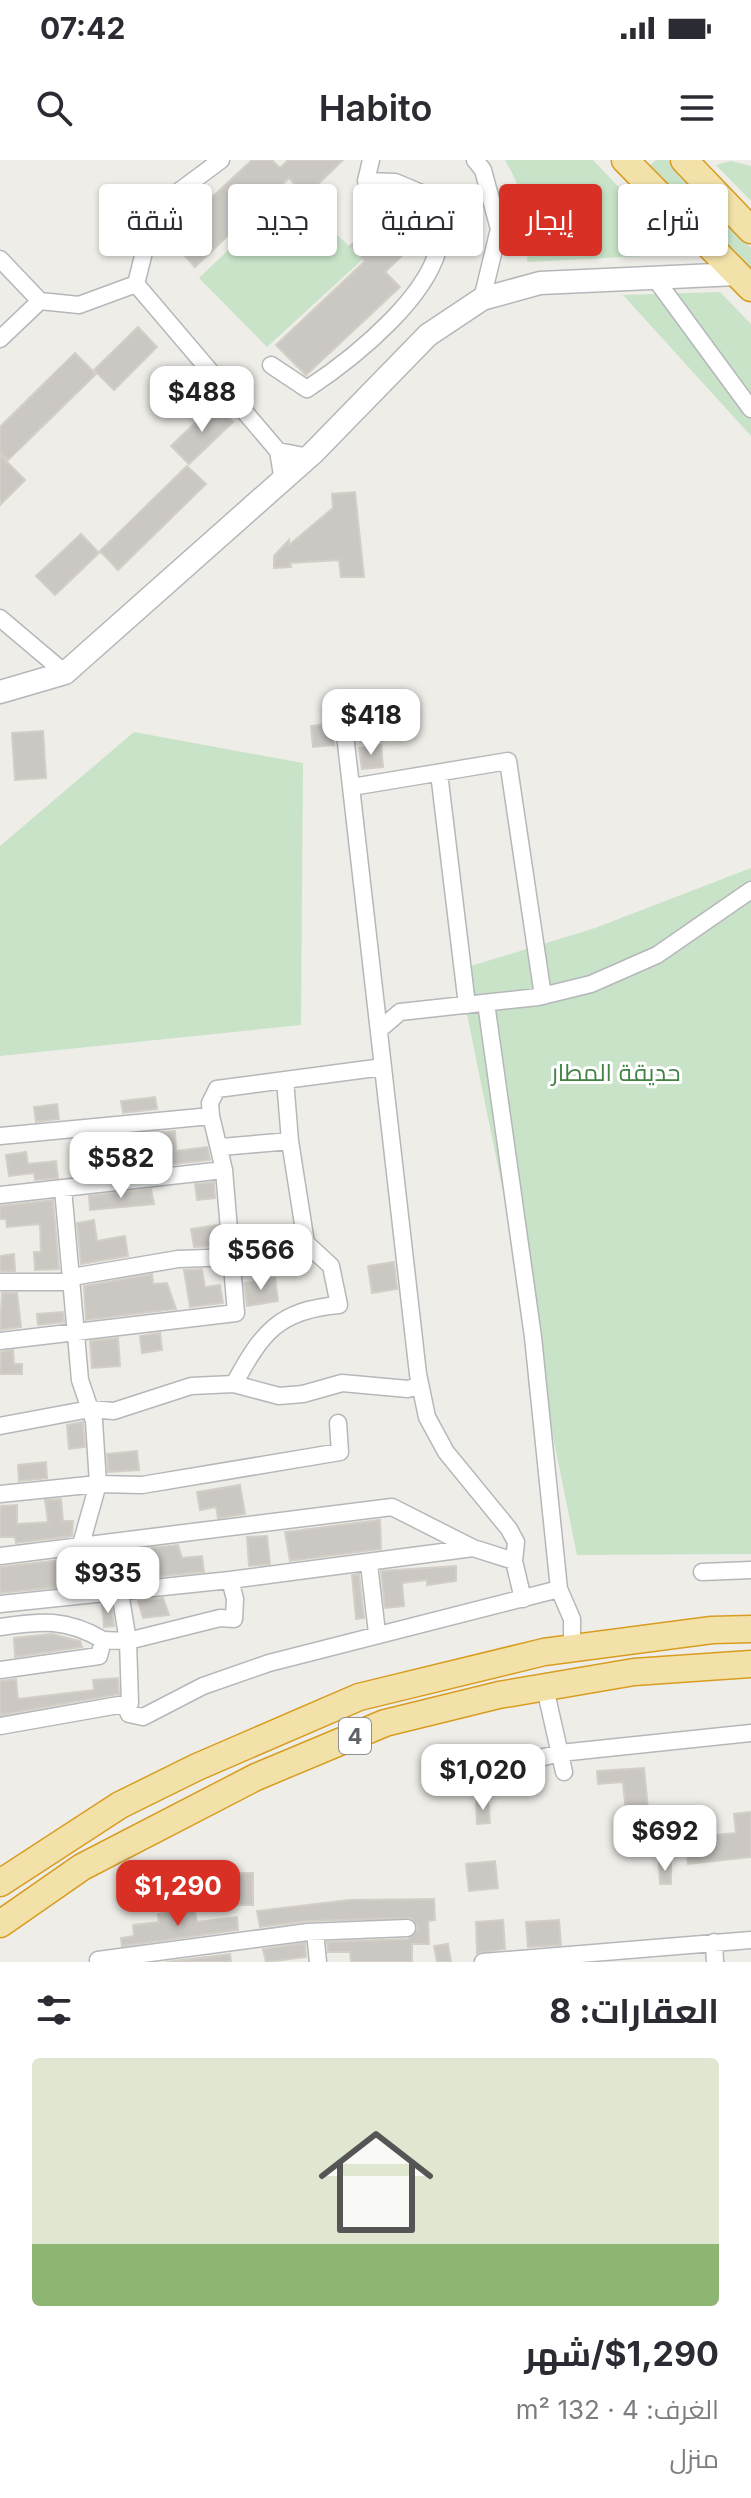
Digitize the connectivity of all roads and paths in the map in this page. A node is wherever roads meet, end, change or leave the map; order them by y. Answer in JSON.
{"nodes":[{"id":1,"x":221,"y":160,"type":"edge"},
{"id":2,"x":371,"y":160,"type":"edge"},
{"id":3,"x":475,"y":160,"type":"edge"},
{"id":4,"x":625,"y":160,"type":"edge"},
{"id":5,"x":684,"y":160,"type":"edge"},
{"id":6,"x":751,"y":230,"type":"edge"},
{"id":7,"x":0,"y":259,"type":"edge"},
{"id":8,"x":654,"y":277,"type":"junction"},
{"id":9,"x":744,"y":281,"type":"edge"},
{"id":10,"x":136,"y":284,"type":"junction"},
{"id":11,"x":482,"y":299,"type":"junction"},
{"id":12,"x":40,"y":301,"type":"junction"},
{"id":13,"x":0,"y":339,"type":"edge"},
{"id":14,"x":271,"y":365,"type":"dead end"},
{"id":15,"x":751,"y":409,"type":"edge"},
{"id":16,"x":278,"y":451,"type":"junction"},
{"id":17,"x":309,"y":457,"type":"junction"},
{"id":18,"x":283,"y":481,"type":"junction"},
{"id":19,"x":0,"y":618,"type":"edge"},
{"id":20,"x":65,"y":673,"type":"junction"},
{"id":21,"x":0,"y":692,"type":"edge"},
{"id":22,"x":342,"y":708,"type":"dead end"},
{"id":23,"x":439,"y":773,"type":"junction"},
{"id":24,"x":352,"y":787,"type":"junction"},
{"id":25,"x":751,"y":890,"type":"edge"},
{"id":26,"x":543,"y":996,"type":"junction"},
{"id":27,"x":486,"y":1003,"type":"junction"},
{"id":28,"x":467,"y":1005,"type":"junction"},
{"id":29,"x":379,"y":1030,"type":"junction"},
{"id":30,"x":383,"y":1067,"type":"junction"},
{"id":31,"x":285,"y":1080,"type":"junction"},
{"id":32,"x":211,"y":1116,"type":"junction"},
{"id":33,"x":0,"y":1136,"type":"edge"},
{"id":34,"x":290,"y":1141,"type":"junction"},
{"id":35,"x":221,"y":1147,"type":"junction"},
{"id":36,"x":224,"y":1170,"type":"junction"},
{"id":37,"x":63,"y":1189,"type":"junction"},
{"id":38,"x":0,"y":1195,"type":"edge"},
{"id":39,"x":234,"y":1257,"type":"junction"},
{"id":40,"x":72,"y":1277,"type":"junction"},
{"id":41,"x":0,"y":1282,"type":"edge"},
{"id":42,"x":76,"y":1333,"type":"junction"},
{"id":43,"x":0,"y":1341,"type":"edge"},
{"id":44,"x":234,"y":1384,"type":"junction"},
{"id":45,"x":420,"y":1385,"type":"junction"},
{"id":46,"x":90,"y":1409,"type":"junction"},
{"id":47,"x":114,"y":1411,"type":"junction"},
{"id":48,"x":338,"y":1423,"type":"dead end"},
{"id":49,"x":0,"y":1426,"type":"edge"},
{"id":50,"x":96,"y":1443,"type":"junction"},
{"id":51,"x":98,"y":1484,"type":"junction"},
{"id":52,"x":0,"y":1494,"type":"edge"},
{"id":53,"x":112,"y":1544,"type":"junction"},
{"id":54,"x":80,"y":1548,"type":"junction"},
{"id":55,"x":473,"y":1548,"type":"junction"},
{"id":56,"x":0,"y":1556,"type":"edge"},
{"id":57,"x":514,"y":1561,"type":"junction"},
{"id":58,"x":369,"y":1564,"type":"junction"},
{"id":59,"x":751,"y":1570,"type":"edge"},
{"id":60,"x":702,"y":1572,"type":"dead end"},
{"id":61,"x":230,"y":1580,"type":"junction"},
{"id":62,"x":559,"y":1589,"type":"junction"},
{"id":63,"x":117,"y":1590,"type":"junction"},
{"id":64,"x":523,"y":1599,"type":"junction"},
{"id":65,"x":0,"y":1604,"type":"edge"},
{"id":66,"x":0,"y":1627,"type":"edge"},
{"id":67,"x":751,"y":1629,"type":"edge"},
{"id":68,"x":377,"y":1633,"type":"junction"},
{"id":69,"x":103,"y":1640,"type":"junction"},
{"id":70,"x":128,"y":1641,"type":"junction"},
{"id":71,"x":572,"y":1649,"type":"junction"},
{"id":72,"x":751,"y":1664,"type":"edge"},
{"id":73,"x":0,"y":1670,"type":"edge"},
{"id":74,"x":545,"y":1688,"type":"junction"},
{"id":75,"x":125,"y":1705,"type":"junction"},
{"id":76,"x":0,"y":1726,"type":"edge"},
{"id":77,"x":751,"y":1733,"type":"edge"},
{"id":78,"x":560,"y":1753,"type":"junction"},
{"id":79,"x":520,"y":1763,"type":"dead end"},
{"id":80,"x":564,"y":1772,"type":"dead end"},
{"id":81,"x":0,"y":1883,"type":"edge"},
{"id":82,"x":0,"y":1924,"type":"edge"},
{"id":83,"x":407,"y":1928,"type":"dead end"},
{"id":84,"x":315,"y":1932,"type":"junction"},
{"id":85,"x":751,"y":1940,"type":"edge"},
{"id":86,"x":714,"y":1942,"type":"junction"},
{"id":87,"x":670,"y":1953,"type":"edge"},
{"id":88,"x":98,"y":1960,"type":"edge"},
{"id":89,"x":318,"y":1962,"type":"edge"},
{"id":90,"x":483,"y":1962,"type":"edge"},
{"id":91,"x":715,"y":1962,"type":"edge"}],
"edges":[{"from":1,"to":10,"type":"street"},
{"from":2,"to":14,"type":"street"},
{"from":3,"to":11,"type":"street"},
{"from":4,"to":9,"type":"highway"},
{"from":5,"to":6,"type":"highway"},
{"from":7,"to":12,"type":"street"},
{"from":8,"to":9,"type":"main road"},
{"from":8,"to":11,"type":"main road"},
{"from":8,"to":15,"type":"street"},
{"from":10,"to":12,"type":"street"},
{"from":10,"to":16,"type":"street"},
{"from":11,"to":17,"type":"main road"},
{"from":12,"to":13,"type":"street"},
{"from":16,"to":17,"type":"street"},
{"from":16,"to":18,"type":"street"},
{"from":17,"to":18,"type":"main road"},
{"from":18,"to":20,"type":"main road"},
{"from":19,"to":20,"type":"street"},
{"from":20,"to":21,"type":"main road"},
{"from":22,"to":24,"type":"street"},
{"from":23,"to":24,"type":"street"},
{"from":23,"to":26,"type":"street"},
{"from":23,"to":28,"type":"street"},
{"from":24,"to":29,"type":"street"},
{"from":25,"to":26,"type":"street"},
{"from":26,"to":27,"type":"street"},
{"from":27,"to":28,"type":"street"},
{"from":27,"to":62,"type":"street"},
{"from":28,"to":29,"type":"street"},
{"from":29,"to":30,"type":"street"},
{"from":30,"to":31,"type":"street"},
{"from":30,"to":45,"type":"street"},
{"from":31,"to":32,"type":"street"},
{"from":31,"to":34,"type":"street"},
{"from":32,"to":33,"type":"street"},
{"from":32,"to":35,"type":"street"},
{"from":34,"to":35,"type":"street"},
{"from":34,"to":44,"type":"street"},
{"from":35,"to":36,"type":"street"},
{"from":36,"to":37,"type":"street"},
{"from":36,"to":39,"type":"street"},
{"from":37,"to":38,"type":"street"},
{"from":37,"to":40,"type":"street"},
{"from":39,"to":40,"type":"street"},
{"from":39,"to":42,"type":"street"},
{"from":40,"to":41,"type":"street"},
{"from":40,"to":42,"type":"street"},
{"from":42,"to":43,"type":"street"},
{"from":42,"to":46,"type":"street"},
{"from":44,"to":45,"type":"street"},
{"from":44,"to":47,"type":"street"},
{"from":45,"to":57,"type":"street"},
{"from":46,"to":47,"type":"street"},
{"from":46,"to":49,"type":"street"},
{"from":46,"to":50,"type":"street"},
{"from":47,"to":50,"type":"street"},
{"from":48,"to":51,"type":"street"},
{"from":50,"to":51,"type":"street"},
{"from":51,"to":52,"type":"street"},
{"from":51,"to":54,"type":"street"},
{"from":53,"to":54,"type":"street"},
{"from":53,"to":55,"type":"street"},
{"from":53,"to":63,"type":"street"},
{"from":54,"to":56,"type":"street"},
{"from":55,"to":57,"type":"street"},
{"from":55,"to":58,"type":"street"},
{"from":57,"to":64,"type":"street"},
{"from":58,"to":61,"type":"street"},
{"from":58,"to":68,"type":"street"},
{"from":59,"to":60,"type":"street"},
{"from":61,"to":63,"type":"street"},
{"from":61,"to":70,"type":"street"},
{"from":62,"to":64,"type":"street"},
{"from":62,"to":71,"type":"street"},
{"from":63,"to":65,"type":"street"},
{"from":63,"to":70,"type":"street"},
{"from":64,"to":68,"type":"street"},
{"from":66,"to":69,"type":"street"},
{"from":67,"to":71,"type":"highway","number":"4"},
{"from":68,"to":75,"type":"street"},
{"from":69,"to":70,"type":"street"},
{"from":69,"to":73,"type":"street"},
{"from":70,"to":75,"type":"street"},
{"from":71,"to":81,"type":"highway","number":"4"},
{"from":72,"to":74,"type":"highway","number":"4"},
{"from":74,"to":78,"type":"street"},
{"from":74,"to":82,"type":"highway","number":"4"},
{"from":75,"to":76,"type":"street"},
{"from":77,"to":78,"type":"street"},
{"from":78,"to":79,"type":"street"},
{"from":78,"to":80,"type":"street"},
{"from":83,"to":84,"type":"street"},
{"from":84,"to":88,"type":"street"},
{"from":84,"to":89,"type":"street"},
{"from":85,"to":86,"type":"street"},
{"from":86,"to":87,"type":"street"},
{"from":86,"to":91,"type":"street"},
{"from":87,"to":90,"type":"street"}]}
